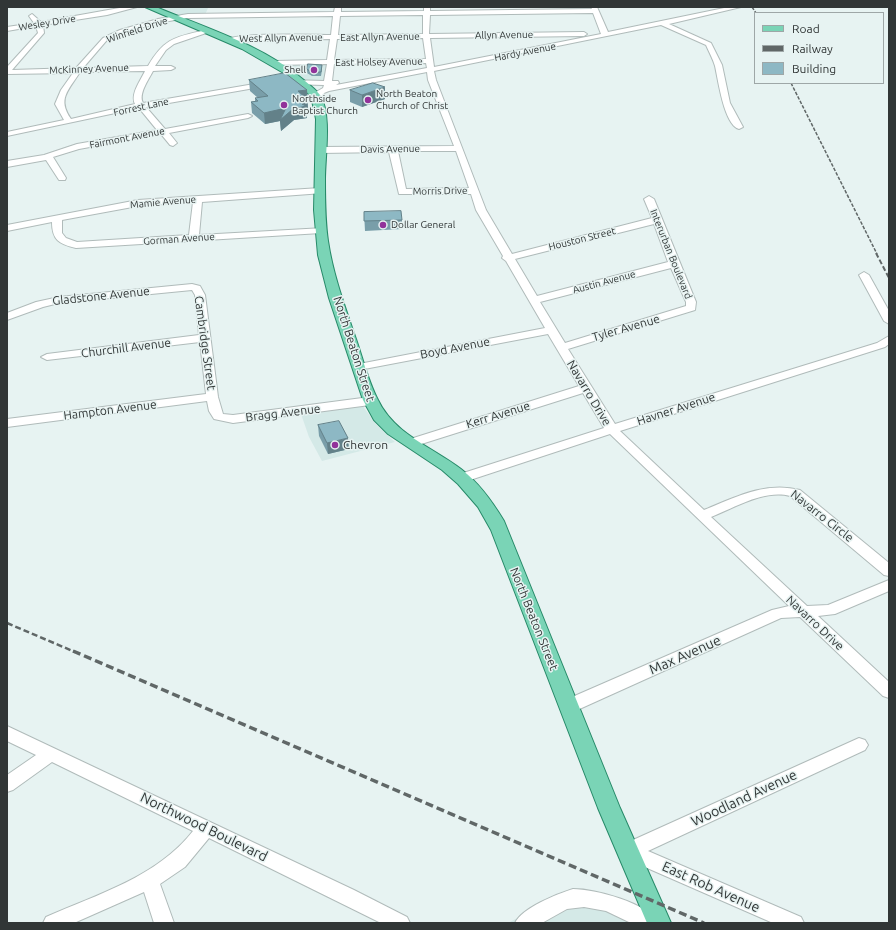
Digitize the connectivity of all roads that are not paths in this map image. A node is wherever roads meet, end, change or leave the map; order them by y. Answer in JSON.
{"nodes":[{"id":1,"x":134,"y":7,"type":"edge"},
{"id":2,"x":149,"y":7,"type":"edge"},
{"id":3,"x":738,"y":7,"type":"edge"},
{"id":4,"x":595,"y":9,"type":"edge"},
{"id":5,"x":427,"y":10,"type":"edge"},
{"id":6,"x":517,"y":10,"type":"edge"},
{"id":7,"x":337,"y":11,"type":"edge"},
{"id":8,"x":32,"y":16,"type":"dead end"},
{"id":9,"x":174,"y":18,"type":"junction"},
{"id":10,"x":519,"y":20,"type":"dead end"},
{"id":11,"x":39,"y":24,"type":"junction"},
{"id":12,"x":664,"y":24,"type":"junction"},
{"id":13,"x":521,"y":27,"type":"dead end"},
{"id":14,"x":7,"y":29,"type":"edge"},
{"id":15,"x":209,"y":31,"type":"junction"},
{"id":16,"x":607,"y":34,"type":"junction"},
{"id":17,"x":522,"y":35,"type":"junction"},
{"id":18,"x":426,"y":36,"type":"junction"},
{"id":19,"x":333,"y":37,"type":"junction"},
{"id":20,"x":229,"y":40,"type":"junction"},
{"id":21,"x":528,"y":51,"type":"junction"},
{"id":22,"x":330,"y":62,"type":"junction"},
{"id":23,"x":274,"y":63,"type":"junction"},
{"id":24,"x":429,"y":65,"type":"junction"},
{"id":25,"x":152,"y":68,"type":"junction"},
{"id":26,"x":171,"y":68,"type":"dead end"},
{"id":27,"x":80,"y":69,"type":"junction"},
{"id":28,"x":7,"y":71,"type":"edge"},
{"id":29,"x":286,"y":80,"type":"junction"},
{"id":30,"x":324,"y":91,"type":"junction"},
{"id":31,"x":140,"y":106,"type":"junction"},
{"id":32,"x":248,"y":116,"type":"dead end"},
{"id":33,"x":69,"y":122,"type":"junction"},
{"id":34,"x":739,"y":127,"type":"dead end"},
{"id":35,"x":164,"y":131,"type":"junction"},
{"id":36,"x":7,"y":134,"type":"edge"},
{"id":37,"x":173,"y":143,"type":"dead end"},
{"id":38,"x":459,"y":148,"type":"junction"},
{"id":39,"x":393,"y":149,"type":"junction"},
{"id":40,"x":320,"y":150,"type":"junction"},
{"id":41,"x":48,"y":156,"type":"junction"},
{"id":42,"x":7,"y":164,"type":"edge"},
{"id":43,"x":62,"y":178,"type":"dead end"},
{"id":44,"x":320,"y":191,"type":"junction"},
{"id":45,"x":474,"y":191,"type":"junction"},
{"id":46,"x":198,"y":199,"type":"junction"},
{"id":47,"x":649,"y":200,"type":"dead end"},
{"id":48,"x":57,"y":218,"type":"junction"},
{"id":49,"x":657,"y":220,"type":"junction"},
{"id":50,"x":7,"y":228,"type":"edge"},
{"id":51,"x":321,"y":230,"type":"junction"},
{"id":52,"x":194,"y":238,"type":"junction"},
{"id":53,"x":507,"y":258,"type":"junction"},
{"id":54,"x":674,"y":264,"type":"junction"},
{"id":55,"x":864,"y":276,"type":"dead end"},
{"id":56,"x":197,"y":289,"type":"joint"},
{"id":57,"x":534,"y":300,"type":"junction"},
{"id":58,"x":691,"y":308,"type":"joint"},
{"id":59,"x":7,"y":317,"type":"edge"},
{"id":60,"x":889,"y":321,"type":"edge"},
{"id":61,"x":551,"y":330,"type":"junction"},
{"id":62,"x":205,"y":338,"type":"junction"},
{"id":63,"x":889,"y":339,"type":"edge"},
{"id":64,"x":562,"y":347,"type":"junction"},
{"id":65,"x":47,"y":357,"type":"dead end"},
{"id":66,"x":359,"y":367,"type":"junction"},
{"id":67,"x":585,"y":388,"type":"junction"},
{"id":68,"x":212,"y":397,"type":"junction"},
{"id":69,"x":370,"y":401,"type":"junction"},
{"id":70,"x":7,"y":423,"type":"edge"},
{"id":71,"x":611,"y":430,"type":"junction"},
{"id":72,"x":411,"y":443,"type":"junction"},
{"id":73,"x":462,"y":478,"type":"junction"},
{"id":74,"x":701,"y":516,"type":"junction"},
{"id":75,"x":889,"y":571,"type":"edge"},
{"id":76,"x":889,"y":585,"type":"edge"},
{"id":77,"x":804,"y":612,"type":"junction"},
{"id":78,"x":889,"y":692,"type":"edge"},
{"id":79,"x":569,"y":706,"type":"junction"},
{"id":80,"x":7,"y":733,"type":"edge"},
{"id":81,"x":859,"y":745,"type":"dead end"},
{"id":82,"x":50,"y":754,"type":"junction"},
{"id":83,"x":7,"y":786,"type":"edge"},
{"id":84,"x":206,"y":828,"type":"junction"},
{"id":85,"x":628,"y":851,"type":"junction"},
{"id":86,"x":149,"y":882,"type":"junction"},
{"id":87,"x":53,"y":923,"type":"edge"},
{"id":88,"x":164,"y":923,"type":"edge"},
{"id":89,"x":400,"y":923,"type":"edge"},
{"id":90,"x":525,"y":923,"type":"edge"},
{"id":91,"x":648,"y":923,"type":"edge"},
{"id":92,"x":660,"y":923,"type":"edge"},
{"id":93,"x":794,"y":923,"type":"edge"}],
"edges":[{"from":1,"to":11,"type":"street","name":"Wesley Drive"},
{"from":2,"to":9,"type":"main road"},
{"from":3,"to":12,"type":"street","name":"Hardy Avenue"},
{"from":4,"to":6,"type":"street","name":"Winfield Drive"},
{"from":4,"to":16,"type":"street"},
{"from":5,"to":6,"type":"street","name":"Winfield Drive"},
{"from":5,"to":7,"type":"street","name":"Winfield Drive"},
{"from":5,"to":18,"type":"street","name":"Navarro Drive"},
{"from":6,"to":10,"type":"street"},
{"from":7,"to":9,"type":"street","name":"Winfield Drive"},
{"from":7,"to":19,"type":"street"},
{"from":8,"to":11,"type":"street"},
{"from":9,"to":15,"type":"main road"},
{"from":9,"to":27,"type":"street","name":"Winfield Drive"},
{"from":11,"to":14,"type":"street","name":"Wesley Drive"},
{"from":11,"to":28,"type":"street"},
{"from":12,"to":16,"type":"street","name":"Hardy Avenue"},
{"from":12,"to":34,"type":"street"},
{"from":13,"to":17,"type":"street"},
{"from":15,"to":20,"type":"main road"},
{"from":15,"to":25,"type":"street"},
{"from":16,"to":17,"type":"street","name":"Allyn Avenue"},
{"from":16,"to":21,"type":"street","name":"Hardy Avenue"},
{"from":17,"to":18,"type":"street","name":"Allyn Avenue"},
{"from":17,"to":21,"type":"street"},
{"from":18,"to":19,"type":"street","name":"East Allyn Avenue"},
{"from":18,"to":24,"type":"street","name":"Navarro Drive"},
{"from":19,"to":20,"type":"street","name":"West Allyn Avenue"},
{"from":19,"to":22,"type":"street"},
{"from":20,"to":23,"type":"main road"},
{"from":21,"to":24,"type":"street","name":"Hardy Avenue"},
{"from":22,"to":23,"type":"street","name":"East Holsey Avenue"},
{"from":22,"to":24,"type":"street","name":"East Holsey Avenue"},
{"from":22,"to":30,"type":"street"},
{"from":23,"to":29,"type":"main road"},
{"from":24,"to":30,"type":"street","name":"Hardy Avenue"},
{"from":24,"to":38,"type":"street","name":"Navarro Drive"},
{"from":25,"to":26,"type":"street","name":"McKinney Avenue"},
{"from":25,"to":27,"type":"street","name":"McKinney Avenue"},
{"from":25,"to":31,"type":"street"},
{"from":27,"to":28,"type":"street","name":"McKinney Avenue"},
{"from":27,"to":33,"type":"street","name":"Winfield Drive"},
{"from":29,"to":30,"type":"main road"},
{"from":29,"to":31,"type":"street","name":"Forrest Lane"},
{"from":30,"to":40,"type":"main road","name":"North Beaton Street"},
{"from":31,"to":33,"type":"street","name":"Forrest Lane"},
{"from":31,"to":35,"type":"street"},
{"from":32,"to":35,"type":"street","name":"Fairmont Avenue"},
{"from":33,"to":36,"type":"street","name":"Forrest Lane"},
{"from":35,"to":37,"type":"street"},
{"from":35,"to":41,"type":"street","name":"Fairmont Avenue"},
{"from":38,"to":39,"type":"street","name":"Davis Avenue"},
{"from":38,"to":45,"type":"street","name":"Navarro Drive"},
{"from":39,"to":40,"type":"street","name":"Davis Avenue"},
{"from":39,"to":45,"type":"street","name":"Morris Drive"},
{"from":40,"to":44,"type":"main road","name":"North Beaton Street"},
{"from":41,"to":42,"type":"street","name":"Fairmont Avenue"},
{"from":41,"to":43,"type":"street"},
{"from":44,"to":46,"type":"street","name":"Mamie Avenue"},
{"from":44,"to":51,"type":"main road","name":"North Beaton Street"},
{"from":45,"to":53,"type":"street","name":"Navarro Drive"},
{"from":46,"to":48,"type":"street","name":"Mamie Avenue"},
{"from":46,"to":52,"type":"street"},
{"from":47,"to":49,"type":"street","name":"Interurban Boulevard"},
{"from":48,"to":50,"type":"street","name":"Mamie Avenue"},
{"from":48,"to":52,"type":"street","name":"Gorman Avenue"},
{"from":49,"to":53,"type":"street","name":"Houston Street"},
{"from":49,"to":54,"type":"street","name":"Interurban Boulevard"},
{"from":51,"to":52,"type":"street","name":"Gorman Avenue"},
{"from":51,"to":66,"type":"main road","name":"North Beaton Street"},
{"from":53,"to":57,"type":"street","name":"Navarro Drive"},
{"from":54,"to":57,"type":"street","name":"Austin Avenue"},
{"from":54,"to":58,"type":"street","name":"Interurban Boulevard"},
{"from":55,"to":60,"type":"street"},
{"from":56,"to":59,"type":"street","name":"Gladstone Avenue"},
{"from":56,"to":62,"type":"street","name":"Cambridge Street"},
{"from":57,"to":61,"type":"street","name":"Navarro Drive"},
{"from":58,"to":64,"type":"street","name":"Tyler Avenue"},
{"from":61,"to":64,"type":"street","name":"Navarro Drive"},
{"from":61,"to":66,"type":"street","name":"Boyd Avenue"},
{"from":62,"to":65,"type":"street","name":"Churchill Avenue"},
{"from":62,"to":68,"type":"street","name":"Cambridge Street"},
{"from":63,"to":71,"type":"street","name":"Havner Avenue"},
{"from":64,"to":67,"type":"street","name":"Navarro Drive"},
{"from":66,"to":69,"type":"main road","name":"North Beaton Street"},
{"from":67,"to":71,"type":"street","name":"Navarro Drive"},
{"from":67,"to":72,"type":"street","name":"Kerr Avenue"},
{"from":68,"to":69,"type":"street","name":"Bragg Avenue"},
{"from":68,"to":70,"type":"street","name":"Hampton Avenue"},
{"from":69,"to":72,"type":"main road","name":"North Beaton Street"},
{"from":71,"to":73,"type":"street","name":"Havner Avenue"},
{"from":71,"to":74,"type":"street","name":"Navarro Drive"},
{"from":72,"to":73,"type":"main road","name":"North Beaton Street"},
{"from":73,"to":79,"type":"main road","name":"North Beaton Street"},
{"from":74,"to":75,"type":"street","name":"Navarro Circle"},
{"from":74,"to":77,"type":"street","name":"Navarro Drive"},
{"from":76,"to":77,"type":"street"},
{"from":77,"to":78,"type":"street","name":"Navarro Drive"},
{"from":77,"to":79,"type":"street","name":"Max Avenue"},
{"from":79,"to":85,"type":"main road","name":"North Beaton Street"},
{"from":80,"to":82,"type":"street","name":"Northwood Boulevard"},
{"from":81,"to":85,"type":"street","name":"Woodland Avenue"},
{"from":82,"to":83,"type":"street"},
{"from":82,"to":84,"type":"street","name":"Northwood Boulevard"},
{"from":84,"to":86,"type":"street"},
{"from":84,"to":89,"type":"street","name":"Northwood Boulevard"},
{"from":85,"to":92,"type":"main road","name":"North Beaton Street"},
{"from":85,"to":93,"type":"street","name":"East Rob Avenue"},
{"from":86,"to":87,"type":"street"},
{"from":86,"to":88,"type":"street"},
{"from":90,"to":91,"type":"street"}]}
